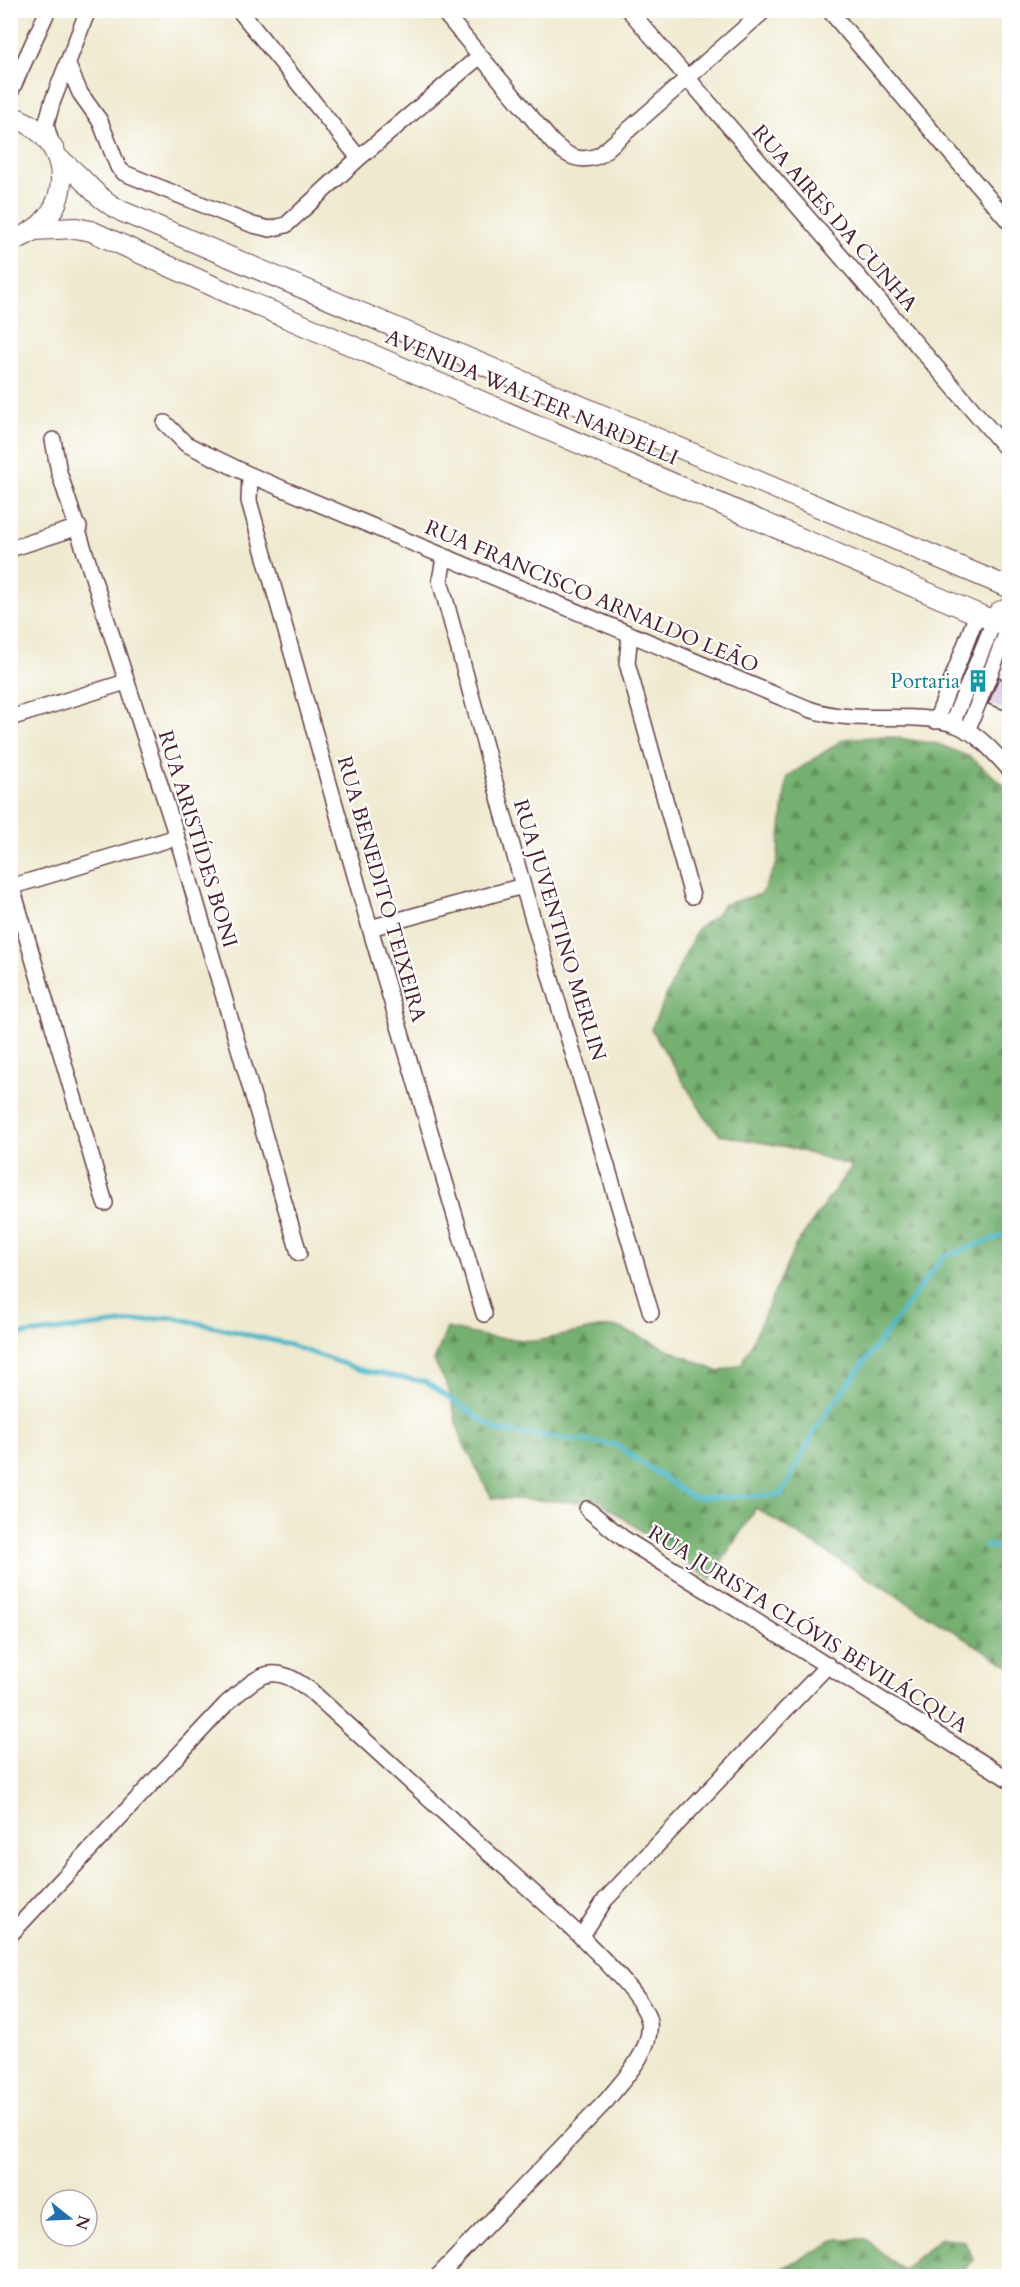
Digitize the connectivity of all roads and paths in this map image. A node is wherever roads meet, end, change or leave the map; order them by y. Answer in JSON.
{"nodes":[{"id":1,"x":48,"y":10,"type":"edge"},
{"id":2,"x":88,"y":10,"type":"edge"},
{"id":3,"x":239,"y":10,"type":"edge"},
{"id":4,"x":442,"y":10,"type":"edge"},
{"id":5,"x":629,"y":10,"type":"edge"},
{"id":6,"x":765,"y":10,"type":"edge"},
{"id":7,"x":829,"y":10,"type":"edge"},
{"id":8,"x":480,"y":56,"type":"junction"},
{"id":9,"x":67,"y":63,"type":"junction"},
{"id":10,"x":686,"y":78,"type":"junction"},
{"id":11,"x":10,"y":93,"type":"edge"},
{"id":12,"x":10,"y":116,"type":"edge"},
{"id":13,"x":56,"y":152,"type":"junction"},
{"id":14,"x":359,"y":158,"type":"junction"},
{"id":15,"x":1010,"y":223,"type":"edge"},
{"id":16,"x":33,"y":230,"type":"junction"},
{"id":17,"x":10,"y":241,"type":"edge"},
{"id":18,"x":165,"y":423,"type":"dead end"},
{"id":19,"x":53,"y":440,"type":"dead end"},
{"id":20,"x":1010,"y":453,"type":"edge"},
{"id":21,"x":250,"y":475,"type":"junction"},
{"id":22,"x":79,"y":527,"type":"junction"},
{"id":23,"x":10,"y":549,"type":"edge"},
{"id":24,"x":444,"y":558,"type":"junction"},
{"id":25,"x":1010,"y":588,"type":"edge"},
{"id":26,"x":1010,"y":608,"type":"edge"},
{"id":27,"x":995,"y":621,"type":"edge"},
{"id":28,"x":630,"y":634,"type":"junction"},
{"id":29,"x":1010,"y":647,"type":"edge"},
{"id":30,"x":126,"y":682,"type":"junction"},
{"id":31,"x":10,"y":718,"type":"edge"},
{"id":32,"x":944,"y":723,"type":"junction"},
{"id":33,"x":970,"y":733,"type":"junction"},
{"id":34,"x":1010,"y":770,"type":"edge"},
{"id":35,"x":177,"y":837,"type":"junction"},
{"id":36,"x":522,"y":886,"type":"junction"},
{"id":37,"x":11,"y":887,"type":"edge"},
{"id":38,"x":692,"y":896,"type":"dead end"},
{"id":39,"x":370,"y":928,"type":"junction"},
{"id":40,"x":105,"y":1203,"type":"dead end"},
{"id":41,"x":299,"y":1253,"type":"dead end"},
{"id":42,"x":651,"y":1313,"type":"dead end"},
{"id":43,"x":484,"y":1314,"type":"dead end"},
{"id":44,"x":587,"y":1509,"type":"dead end"},
{"id":45,"x":828,"y":1665,"type":"junction"},
{"id":46,"x":1010,"y":1780,"type":"edge"},
{"id":47,"x":10,"y":1935,"type":"edge"},
{"id":48,"x":580,"y":1937,"type":"junction"},
{"id":49,"x":438,"y":2277,"type":"edge"}],
"edges":[{"from":1,"to":11,"type":"street"},
{"from":2,"to":9,"type":"street"},
{"from":3,"to":14,"type":"street"},
{"from":4,"to":8,"type":"street"},
{"from":5,"to":10,"type":"street","name":"RUA AIRES DA CUNHA"},
{"from":6,"to":10,"type":"street"},
{"from":7,"to":15,"type":"street"},
{"from":8,"to":10,"type":"street"},
{"from":8,"to":14,"type":"street"},
{"from":9,"to":13,"type":"street"},
{"from":9,"to":14,"type":"street"},
{"from":10,"to":20,"type":"street","name":"RUA AIRES DA CUNHA"},
{"from":12,"to":13,"type":"street","name":"AVENIDA WALTER NARDELLI"},
{"from":13,"to":16,"type":"street"},
{"from":13,"to":25,"type":"street","name":"AVENIDA WALTER NARDELLI"},
{"from":16,"to":17,"type":"street"},
{"from":16,"to":27,"type":"street","name":"AVENIDA WALTER NARDELLI"},
{"from":18,"to":21,"type":"street","name":"RUA FRANCISCO ARNALDO LEÃO"},
{"from":19,"to":22,"type":"street","name":"RUA ARISTÍDES BONI"},
{"from":21,"to":24,"type":"street","name":"RUA FRANCISCO ARNALDO LEÃO"},
{"from":21,"to":39,"type":"street","name":"RUA BENEDITO TEIXEIRA"},
{"from":22,"to":23,"type":"street"},
{"from":22,"to":30,"type":"street","name":"RUA ARISTÍDES BONI"},
{"from":24,"to":28,"type":"street","name":"RUA FRANCISCO ARNALDO LEÃO"},
{"from":24,"to":36,"type":"street","name":"RUA JUVENTINO MERLIN"},
{"from":26,"to":27,"type":"street"},
{"from":27,"to":32,"type":"street"},
{"from":27,"to":33,"type":"street"},
{"from":28,"to":32,"type":"street","name":"RUA FRANCISCO ARNALDO LEÃO"},
{"from":28,"to":38,"type":"street"},
{"from":29,"to":33,"type":"street"},
{"from":30,"to":31,"type":"street"},
{"from":30,"to":35,"type":"street","name":"RUA ARISTÍDES BONI"},
{"from":32,"to":33,"type":"street","name":"RUA FRANCISCO ARNALDO LEÃO"},
{"from":33,"to":34,"type":"street","name":"RUA FRANCISCO ARNALDO LEÃO"},
{"from":35,"to":37,"type":"street"},
{"from":35,"to":41,"type":"street","name":"RUA ARISTÍDES BONI"},
{"from":36,"to":39,"type":"street"},
{"from":36,"to":42,"type":"street","name":"RUA JUVENTINO MERLIN"},
{"from":37,"to":40,"type":"street"},
{"from":39,"to":43,"type":"street","name":"RUA BENEDITO TEIXEIRA"},
{"from":44,"to":45,"type":"street","name":"RUA JURISTA CLÓVIS BEVILÁCQUA"},
{"from":45,"to":46,"type":"street","name":"RUA JURISTA CLÓVIS BEVILÁCQUA"},
{"from":45,"to":48,"type":"street"},
{"from":47,"to":48,"type":"street"},
{"from":48,"to":49,"type":"street"}]}
